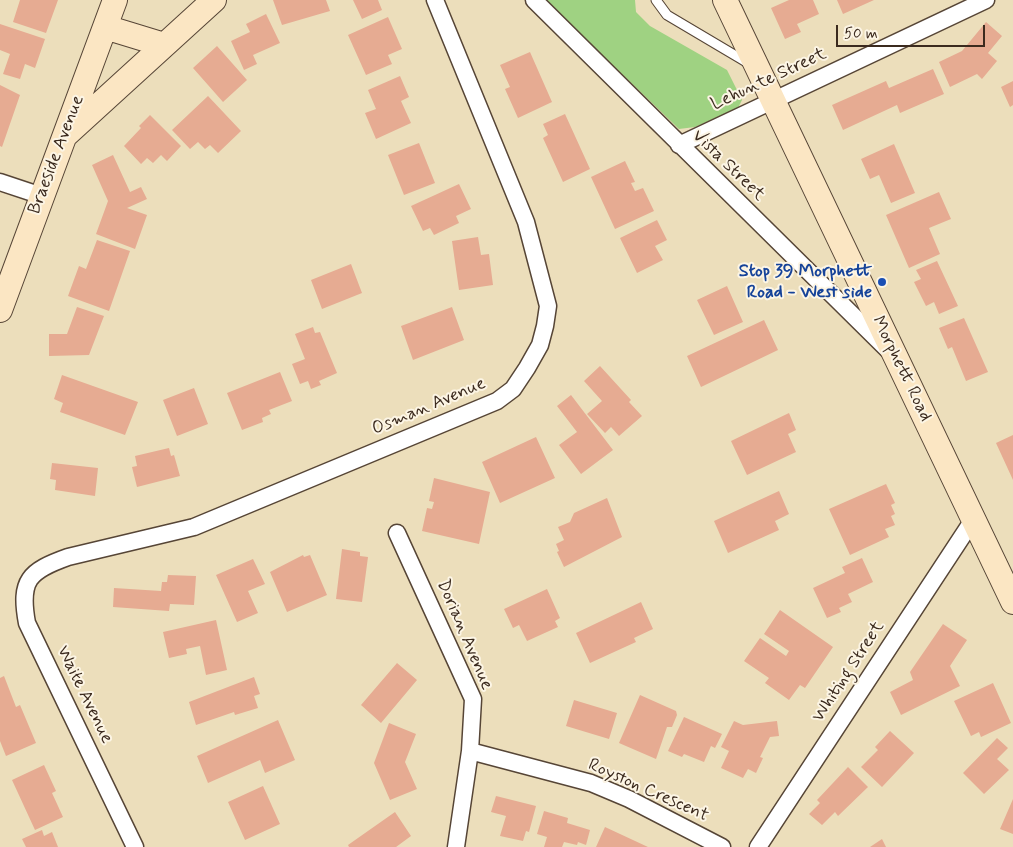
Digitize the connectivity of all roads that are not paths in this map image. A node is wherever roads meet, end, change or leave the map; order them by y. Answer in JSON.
{"nodes":[{"id":1,"x":115,"y":0,"type":"edge"},
{"id":2,"x":214,"y":0,"type":"edge"},
{"id":3,"x":435,"y":0,"type":"edge"},
{"id":4,"x":534,"y":0,"type":"edge"},
{"id":5,"x":656,"y":0,"type":"edge"},
{"id":6,"x":725,"y":0,"type":"edge"},
{"id":7,"x":986,"y":0,"type":"edge"},
{"id":8,"x":105,"y":26,"type":"junction"},
{"id":9,"x":164,"y":45,"type":"junction"},
{"id":10,"x":757,"y":68,"type":"junction"},
{"id":11,"x":773,"y":100,"type":"junction"},
{"id":12,"x":65,"y":137,"type":"junction"},
{"id":13,"x":679,"y":145,"type":"junction"},
{"id":14,"x":0,"y":182,"type":"edge"},
{"id":15,"x":42,"y":196,"type":"junction"},
{"id":16,"x":0,"y":310,"type":"edge"},
{"id":17,"x":896,"y":359,"type":"junction"},
{"id":18,"x":974,"y":520,"type":"junction"},
{"id":19,"x":397,"y":534,"type":"dead end"},
{"id":20,"x":48,"y":564,"type":"joint"},
{"id":21,"x":1013,"y":602,"type":"edge"},
{"id":22,"x":470,"y":751,"type":"junction"},
{"id":23,"x":135,"y":847,"type":"edge"},
{"id":24,"x":456,"y":847,"type":"edge"},
{"id":25,"x":722,"y":847,"type":"edge"},
{"id":26,"x":758,"y":847,"type":"edge"}],
"edges":[{"from":1,"to":8,"type":"main road","name":"Braeside Avenue"},
{"from":2,"to":9,"type":"main road"},
{"from":3,"to":20,"type":"street","name":"Osman Avenue"},
{"from":4,"to":13,"type":"street","name":"Vista Street"},
{"from":5,"to":10,"type":"lane"},
{"from":6,"to":10,"type":"main road","name":"Morphett Road"},
{"from":7,"to":11,"type":"street","name":"Lehunte Street"},
{"from":8,"to":9,"type":"main road"},
{"from":8,"to":12,"type":"main road","name":"Braeside Avenue"},
{"from":9,"to":12,"type":"main road"},
{"from":10,"to":11,"type":"main road","name":"Morphett Road"},
{"from":11,"to":13,"type":"street","name":"Lehunte Street"},
{"from":11,"to":17,"type":"main road","name":"Morphett Road"},
{"from":12,"to":15,"type":"main road","name":"Braeside Avenue"},
{"from":13,"to":17,"type":"street","name":"Vista Street"},
{"from":14,"to":15,"type":"street"},
{"from":15,"to":16,"type":"main road","name":"Braeside Avenue"},
{"from":17,"to":18,"type":"main road","name":"Morphett Road"},
{"from":18,"to":21,"type":"main road","name":"Morphett Road"},
{"from":18,"to":26,"type":"street","name":"Whiting Street"},
{"from":19,"to":22,"type":"street","name":"Dorian Avenue"},
{"from":20,"to":23,"type":"street","name":"Waite Avenue"},
{"from":22,"to":24,"type":"street","name":"Dorian Avenue"},
{"from":22,"to":25,"type":"street","name":"Royston Crescent"}]}
